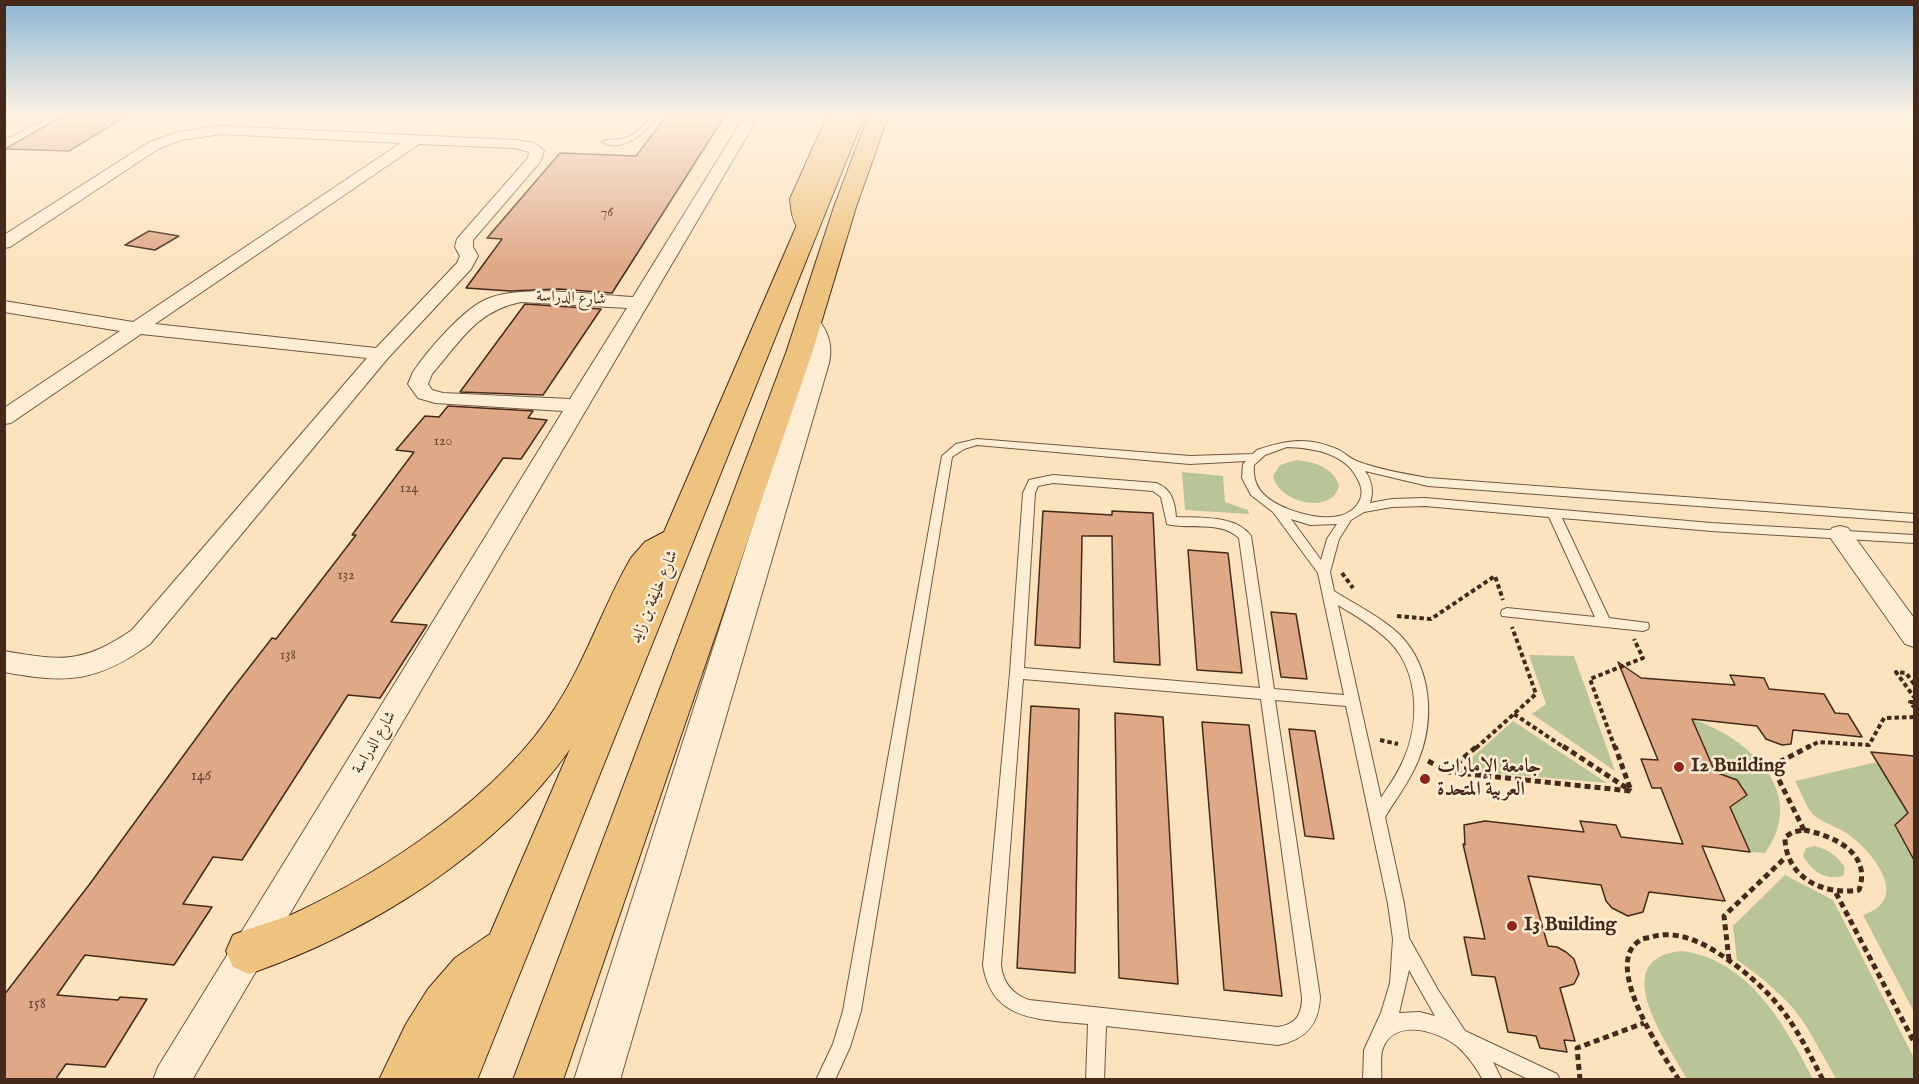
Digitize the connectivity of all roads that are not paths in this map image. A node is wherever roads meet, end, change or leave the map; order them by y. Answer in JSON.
{"nodes":[{"id":1,"x":124,"y":165,"type":"edge"},
{"id":2,"x":380,"y":165,"type":"edge"},
{"id":3,"x":529,"y":165,"type":"edge"},
{"id":4,"x":723,"y":165,"type":"edge"},
{"id":5,"x":816,"y":165,"type":"edge"},
{"id":6,"x":833,"y":165,"type":"edge"},
{"id":7,"x":861,"y":165,"type":"edge"},
{"id":8,"x":807,"y":225,"type":"junction"},
{"id":9,"x":4,"y":243,"type":"edge"},
{"id":10,"x":641,"y":303,"type":"junction"},
{"id":11,"x":4,"y":306,"type":"edge"},
{"id":12,"x":808,"y":322,"type":"junction"},
{"id":13,"x":137,"y":328,"type":"junction"},
{"id":14,"x":381,"y":354,"type":"junction"},
{"id":15,"x":578,"y":406,"type":"junction"},
{"id":16,"x":4,"y":418,"type":"edge"},
{"id":17,"x":1254,"y":457,"type":"junction"},
{"id":18,"x":1352,"y":464,"type":"junction"},
{"id":19,"x":1362,"y":508,"type":"junction"},
{"id":20,"x":1279,"y":512,"type":"junction"},
{"id":21,"x":1554,"y":514,"type":"junction"},
{"id":22,"x":1347,"y":517,"type":"junction"},
{"id":23,"x":1914,"y":518,"type":"edge"},
{"id":24,"x":1840,"y":534,"type":"junction"},
{"id":25,"x":680,"y":538,"type":"junction"},
{"id":26,"x":1914,"y":539,"type":"edge"},
{"id":27,"x":1324,"y":572,"type":"junction"},
{"id":28,"x":1328,"y":593,"type":"junction"},
{"id":29,"x":1507,"y":613,"type":"road end"},
{"id":30,"x":1604,"y":622,"type":"junction"},
{"id":31,"x":1642,"y":626,"type":"dead end"},
{"id":32,"x":1914,"y":637,"type":"edge"},
{"id":33,"x":4,"y":661,"type":"edge"},
{"id":34,"x":1017,"y":673,"type":"junction"},
{"id":35,"x":1267,"y":694,"type":"junction"},
{"id":36,"x":1352,"y":701,"type":"junction"},
{"id":37,"x":1378,"y":815,"type":"junction"},
{"id":38,"x":1403,"y":940,"type":"junction"},
{"id":39,"x":507,"y":948,"type":"junction"},
{"id":40,"x":249,"y":951,"type":"junction"},
{"id":41,"x":1097,"y":1015,"type":"junction"},
{"id":42,"x":1383,"y":1030,"type":"junction"},
{"id":43,"x":1462,"y":1037,"type":"junction"},
{"id":44,"x":171,"y":1080,"type":"edge"},
{"id":45,"x":404,"y":1080,"type":"edge"},
{"id":46,"x":452,"y":1080,"type":"edge"},
{"id":47,"x":538,"y":1080,"type":"edge"},
{"id":48,"x":597,"y":1080,"type":"edge"},
{"id":49,"x":825,"y":1080,"type":"edge"},
{"id":50,"x":1095,"y":1080,"type":"edge"},
{"id":51,"x":1372,"y":1080,"type":"edge"},
{"id":52,"x":1493,"y":1080,"type":"edge"},
{"id":53,"x":1551,"y":1080,"type":"edge"}],
"edges":[{"from":1,"to":9,"type":"street"},
{"from":2,"to":13,"type":"street"},
{"from":3,"to":14,"type":"street"},
{"from":4,"to":10,"type":"street","name":"شارع الدراسة"},
{"from":5,"to":8,"type":"main road"},
{"from":6,"to":8,"type":"main road","name":"شارع خليفة بن زايد"},
{"from":7,"to":12,"type":"main road"},
{"from":8,"to":25,"type":"main road","name":"شارع خليفة بن زايد"},
{"from":10,"to":15,"type":"street","name":"شارع الدراسة"},
{"from":10,"to":15,"type":"street","name":"شارع الدراسة"},
{"from":11,"to":13,"type":"street"},
{"from":12,"to":47,"type":"main road"},
{"from":12,"to":48,"type":"street"},
{"from":13,"to":14,"type":"street"},
{"from":13,"to":16,"type":"street"},
{"from":14,"to":33,"type":"street"},
{"from":15,"to":40,"type":"street","name":"شارع الدراسة"},
{"from":17,"to":18,"type":"lane"},
{"from":17,"to":20,"type":"lane"},
{"from":17,"to":49,"type":"lane"},
{"from":18,"to":19,"type":"lane"},
{"from":18,"to":23,"type":"lane"},
{"from":19,"to":21,"type":"lane"},
{"from":19,"to":22,"type":"lane"},
{"from":20,"to":22,"type":"lane"},
{"from":20,"to":27,"type":"lane"},
{"from":21,"to":24,"type":"lane"},
{"from":21,"to":30,"type":"lane"},
{"from":22,"to":27,"type":"lane"},
{"from":24,"to":26,"type":"lane"},
{"from":24,"to":32,"type":"street"},
{"from":25,"to":39,"type":"main road","name":"شارع خليفة بن زايد"},
{"from":25,"to":40,"type":"main road"},
{"from":27,"to":28,"type":"lane"},
{"from":28,"to":36,"type":"lane"},
{"from":28,"to":37,"type":"lane"},
{"from":29,"to":30,"type":"lane"},
{"from":30,"to":31,"type":"lane"},
{"from":34,"to":35,"type":"lane"},
{"from":34,"to":35,"type":"lane"},
{"from":34,"to":41,"type":"lane"},
{"from":35,"to":36,"type":"lane"},
{"from":35,"to":41,"type":"lane"},
{"from":36,"to":37,"type":"lane"},
{"from":37,"to":38,"type":"lane"},
{"from":38,"to":42,"type":"lane"},
{"from":38,"to":43,"type":"lane"},
{"from":39,"to":45,"type":"main road"},
{"from":39,"to":46,"type":"main road","name":"شارع خليفة بن زايد"},
{"from":40,"to":44,"type":"street","name":"شارع الدراسة"},
{"from":41,"to":50,"type":"lane"},
{"from":42,"to":43,"type":"lane"},
{"from":42,"to":51,"type":"lane"},
{"from":43,"to":52,"type":"lane"},
{"from":43,"to":53,"type":"lane"}]}
